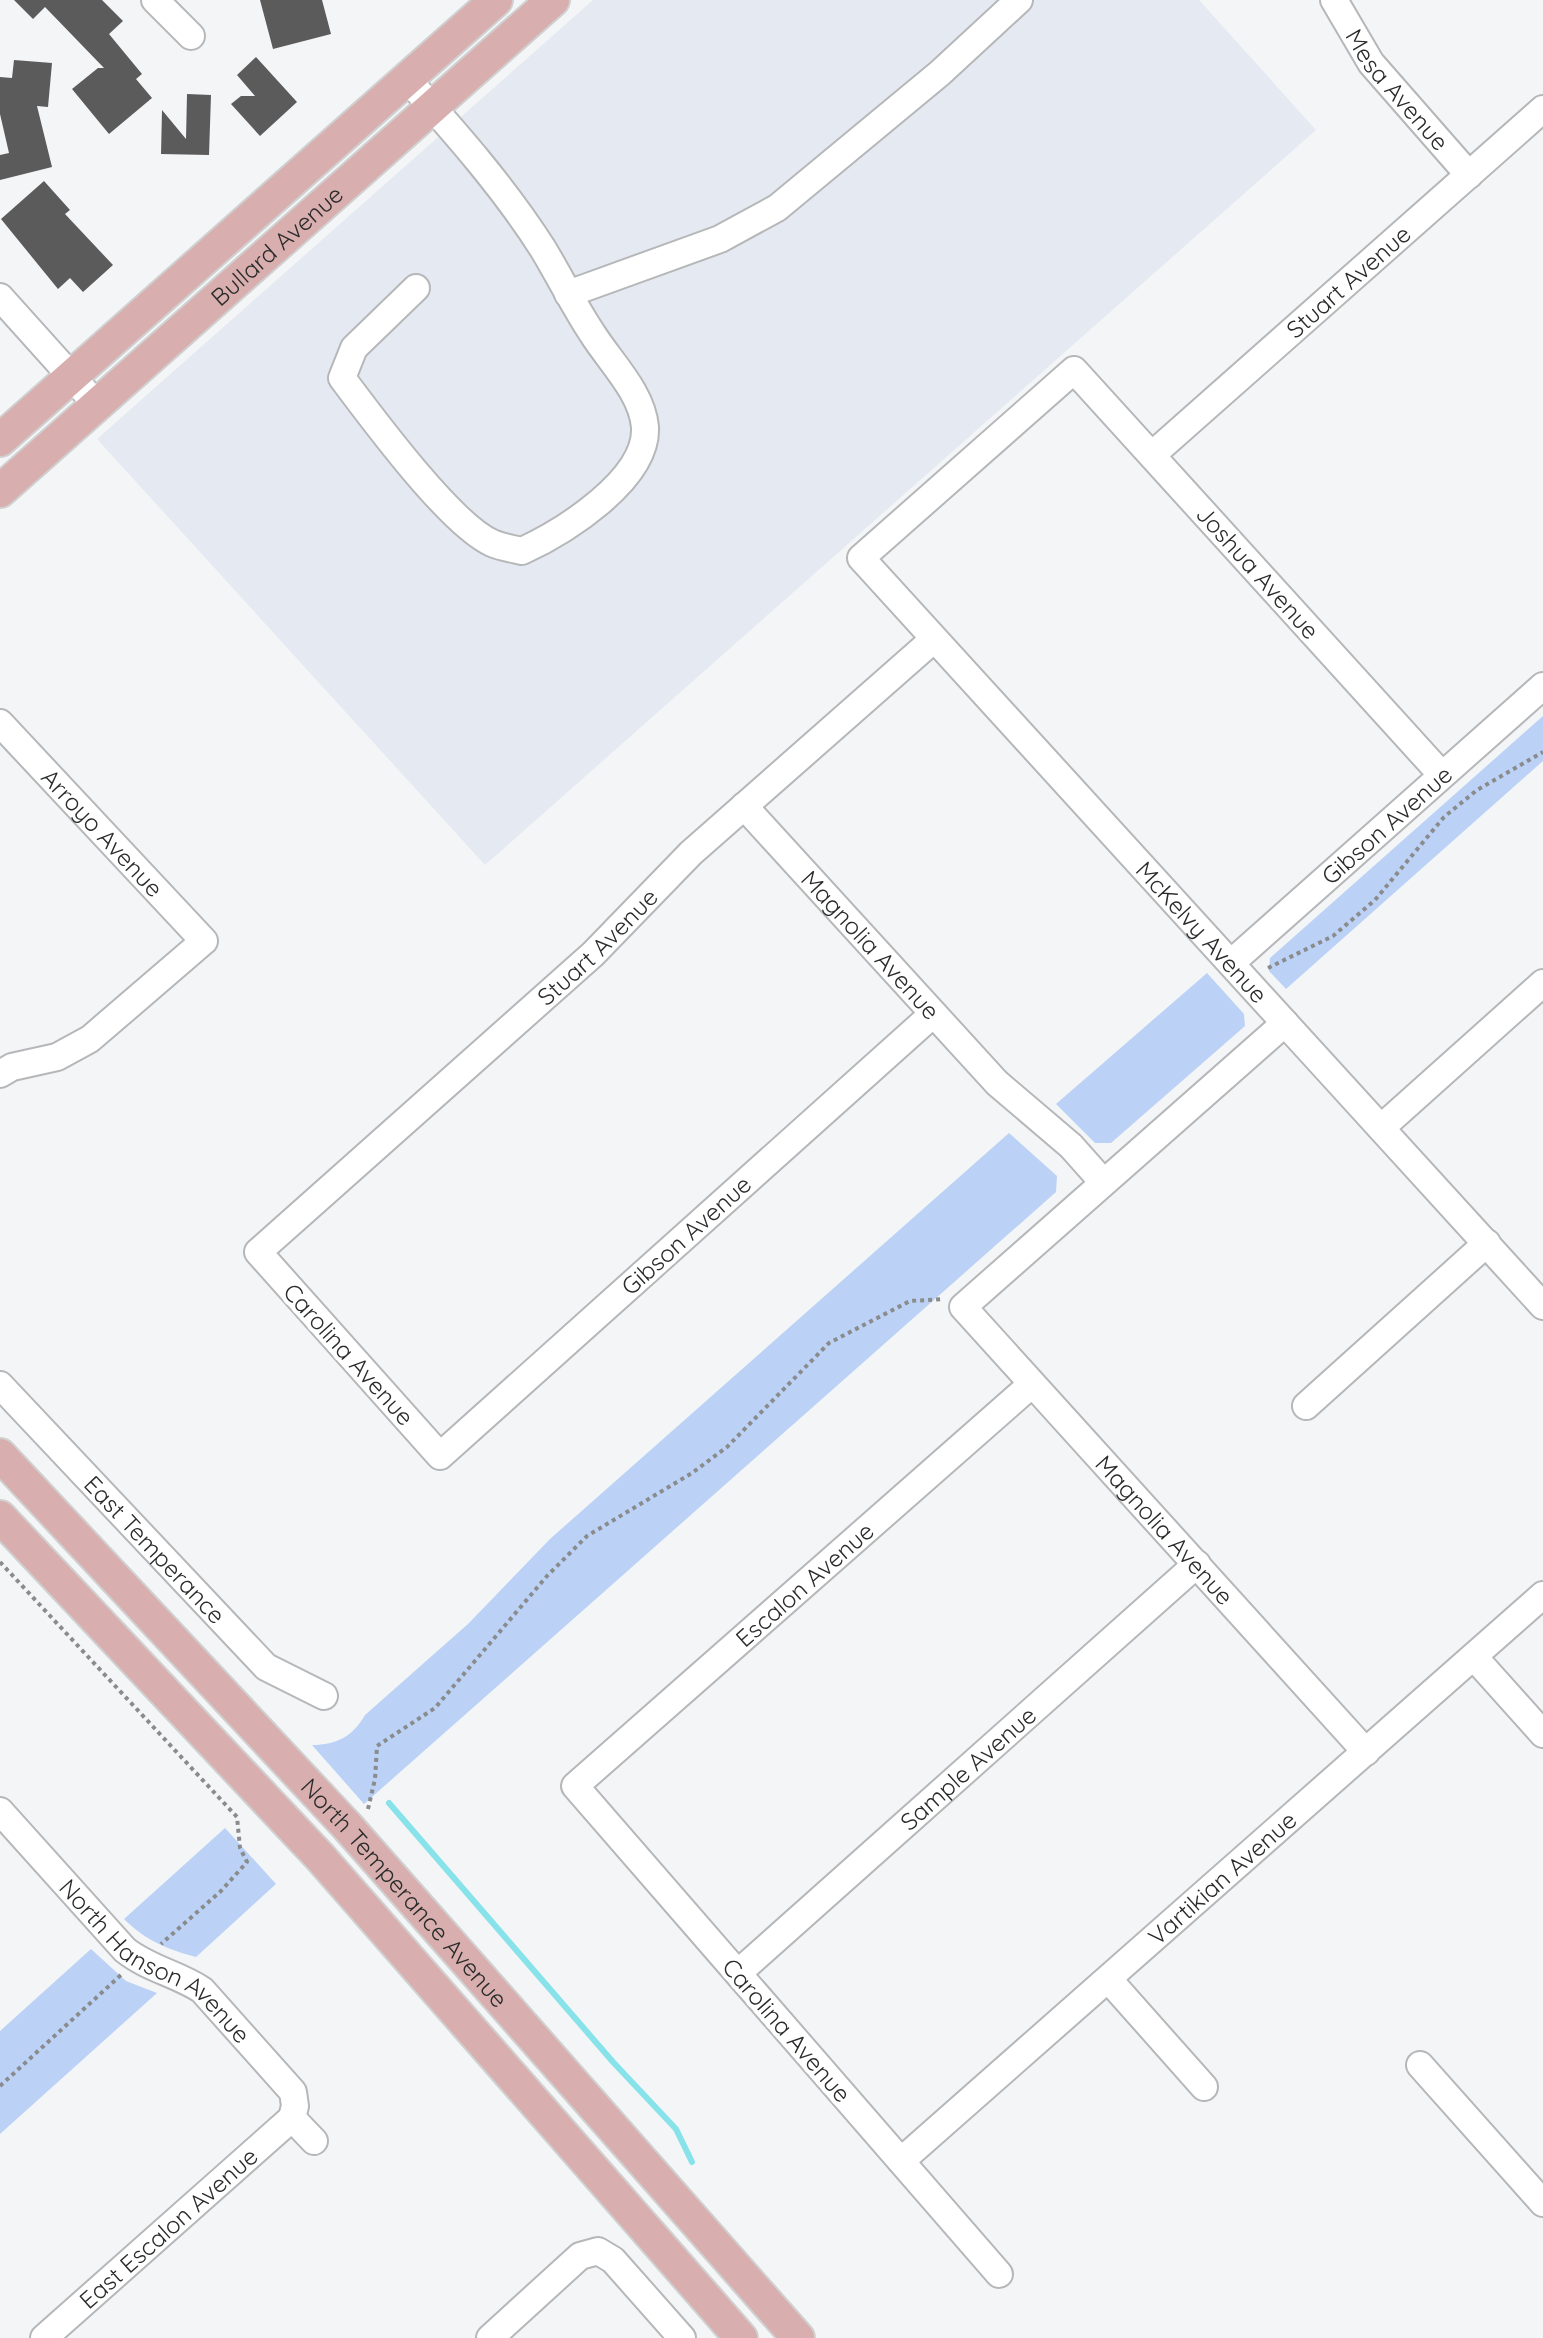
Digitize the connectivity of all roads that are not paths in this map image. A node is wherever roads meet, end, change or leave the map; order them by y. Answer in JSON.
{"nodes":[{"id":1,"x":155,"y":0,"type":"edge"},
{"id":2,"x":496,"y":0,"type":"edge"},
{"id":3,"x":1019,"y":0,"type":"edge"},
{"id":4,"x":1334,"y":0,"type":"edge"},
{"id":5,"x":538,"y":5,"type":"edge"},
{"id":6,"x":191,"y":36,"type":"dead end"},
{"id":7,"x":407,"y":79,"type":"junction"},
{"id":8,"x":433,"y":107,"type":"junction"},
{"id":9,"x":1543,"y":109,"type":"edge"},
{"id":10,"x":1469,"y":175,"type":"junction"},
{"id":11,"x":416,"y":288,"type":"dead end"},
{"id":12,"x":568,"y":294,"type":"junction"},
{"id":13,"x":0,"y":297,"type":"edge"},
{"id":14,"x":71,"y":376,"type":"junction"},
{"id":15,"x":97,"y":405,"type":"junction"},
{"id":16,"x":0,"y":440,"type":"edge"},
{"id":17,"x":1152,"y":455,"type":"junction"},
{"id":18,"x":0,"y":491,"type":"edge"},
{"id":19,"x":861,"y":558,"type":"joint"},
{"id":20,"x":934,"y":639,"type":"junction"},
{"id":21,"x":1543,"y":686,"type":"edge"},
{"id":22,"x":0,"y":723,"type":"edge"},
{"id":23,"x":1441,"y":774,"type":"junction"},
{"id":24,"x":744,"y":806,"type":"junction"},
{"id":25,"x":1231,"y":963,"type":"junction"},
{"id":26,"x":1543,"y":983,"type":"edge"},
{"id":27,"x":933,"y":1014,"type":"junction"},
{"id":28,"x":1285,"y":1023,"type":"junction"},
{"id":29,"x":0,"y":1074,"type":"edge"},
{"id":30,"x":1381,"y":1128,"type":"junction"},
{"id":31,"x":1103,"y":1182,"type":"junction"},
{"id":32,"x":1487,"y":1243,"type":"junction"},
{"id":33,"x":258,"y":1252,"type":"joint"},
{"id":34,"x":1543,"y":1306,"type":"edge"},
{"id":35,"x":1032,"y":1384,"type":"junction"},
{"id":36,"x":0,"y":1385,"type":"edge"},
{"id":37,"x":1306,"y":1406,"type":"dead end"},
{"id":38,"x":0,"y":1455,"type":"edge"},
{"id":39,"x":440,"y":1456,"type":"joint"},
{"id":40,"x":0,"y":1517,"type":"edge"},
{"id":41,"x":1197,"y":1564,"type":"junction"},
{"id":42,"x":1543,"y":1595,"type":"edge"},
{"id":43,"x":1474,"y":1657,"type":"junction"},
{"id":44,"x":324,"y":1696,"type":"dead end"},
{"id":45,"x":1543,"y":1734,"type":"edge"},
{"id":46,"x":1366,"y":1752,"type":"junction"},
{"id":47,"x":575,"y":1786,"type":"joint"},
{"id":48,"x":4,"y":1822,"type":"edge"},
{"id":49,"x":738,"y":1973,"type":"junction"},
{"id":50,"x":1109,"y":1980,"type":"junction"},
{"id":51,"x":1420,"y":2065,"type":"dead end"},
{"id":52,"x":1204,"y":2087,"type":"dead end"},
{"id":53,"x":292,"y":2118,"type":"junction"},
{"id":54,"x":314,"y":2141,"type":"dead end"},
{"id":55,"x":901,"y":2161,"type":"junction"},
{"id":56,"x":1543,"y":2203,"type":"edge"},
{"id":57,"x":999,"y":2274,"type":"dead end"},
{"id":58,"x":44,"y":2338,"type":"edge"},
{"id":59,"x":490,"y":2338,"type":"edge"},
{"id":60,"x":682,"y":2338,"type":"edge"},
{"id":61,"x":741,"y":2338,"type":"edge"},
{"id":62,"x":798,"y":2338,"type":"edge"}],
"edges":[{"from":1,"to":6,"type":"street"},
{"from":2,"to":7,"type":"main road","name":"Bullard Avenue"},
{"from":3,"to":12,"type":"street"},
{"from":4,"to":10,"type":"street","name":"Mesa Avenue"},
{"from":5,"to":8,"type":"main road","name":"Bullard Avenue"},
{"from":7,"to":8,"type":"street"},
{"from":7,"to":14,"type":"main road","name":"Bullard Avenue"},
{"from":8,"to":12,"type":"street"},
{"from":8,"to":15,"type":"main road","name":"Bullard Avenue"},
{"from":9,"to":10,"type":"street","name":"Stuart Avenue"},
{"from":10,"to":17,"type":"street","name":"Stuart Avenue"},
{"from":11,"to":12,"type":"street"},
{"from":13,"to":14,"type":"street"},
{"from":14,"to":15,"type":"street"},
{"from":14,"to":16,"type":"main road","name":"Bullard Avenue"},
{"from":15,"to":18,"type":"main road","name":"Bullard Avenue"},
{"from":17,"to":19,"type":"street","name":"Joshua Avenue"},
{"from":17,"to":23,"type":"street","name":"Joshua Avenue"},
{"from":19,"to":20,"type":"street","name":"McKelvy Avenue"},
{"from":20,"to":24,"type":"street","name":"Stuart Avenue"},
{"from":20,"to":25,"type":"street","name":"McKelvy Avenue"},
{"from":21,"to":23,"type":"street","name":"Gibson Avenue"},
{"from":22,"to":29,"type":"street","name":"Arroyo Avenue"},
{"from":23,"to":25,"type":"street","name":"Gibson Avenue"},
{"from":24,"to":27,"type":"street","name":"Magnolia Avenue"},
{"from":24,"to":33,"type":"street","name":"Stuart Avenue"},
{"from":25,"to":28,"type":"street","name":"McKelvy Avenue"},
{"from":26,"to":30,"type":"street"},
{"from":27,"to":31,"type":"street","name":"Magnolia Avenue"},
{"from":27,"to":39,"type":"street","name":"Gibson Avenue"},
{"from":28,"to":30,"type":"street","name":"McKelvy Avenue"},
{"from":28,"to":31,"type":"street"},
{"from":30,"to":32,"type":"street","name":"McKelvy Avenue"},
{"from":31,"to":35,"type":"street","name":"Magnolia Avenue"},
{"from":32,"to":34,"type":"street","name":"McKelvy Avenue"},
{"from":32,"to":37,"type":"street"},
{"from":33,"to":39,"type":"street","name":"Carolina Avenue"},
{"from":35,"to":41,"type":"street","name":"Magnolia Avenue"},
{"from":35,"to":47,"type":"street","name":"Escalon Avenue"},
{"from":36,"to":44,"type":"street","name":"East Temperance"},
{"from":38,"to":62,"type":"main road","name":"North Temperance Avenue"},
{"from":40,"to":61,"type":"main road","name":"North Temperance Avenue"},
{"from":41,"to":46,"type":"street","name":"Magnolia Avenue"},
{"from":41,"to":49,"type":"street","name":"Sample Avenue"},
{"from":42,"to":43,"type":"street","name":"Vartikian Avenue"},
{"from":43,"to":45,"type":"street"},
{"from":43,"to":46,"type":"street","name":"Vartikian Avenue"},
{"from":46,"to":50,"type":"street","name":"Vartikian Avenue"},
{"from":47,"to":49,"type":"street","name":"Carolina Avenue"},
{"from":48,"to":53,"type":"street","name":"North Hanson Avenue"},
{"from":49,"to":55,"type":"street","name":"Carolina Avenue"},
{"from":50,"to":52,"type":"street"},
{"from":50,"to":55,"type":"street","name":"Vartikian Avenue"},
{"from":51,"to":56,"type":"street"},
{"from":53,"to":54,"type":"street"},
{"from":53,"to":58,"type":"street","name":"East Escalon Avenue"},
{"from":55,"to":57,"type":"street","name":"Carolina Avenue"},
{"from":59,"to":60,"type":"street"}]}
